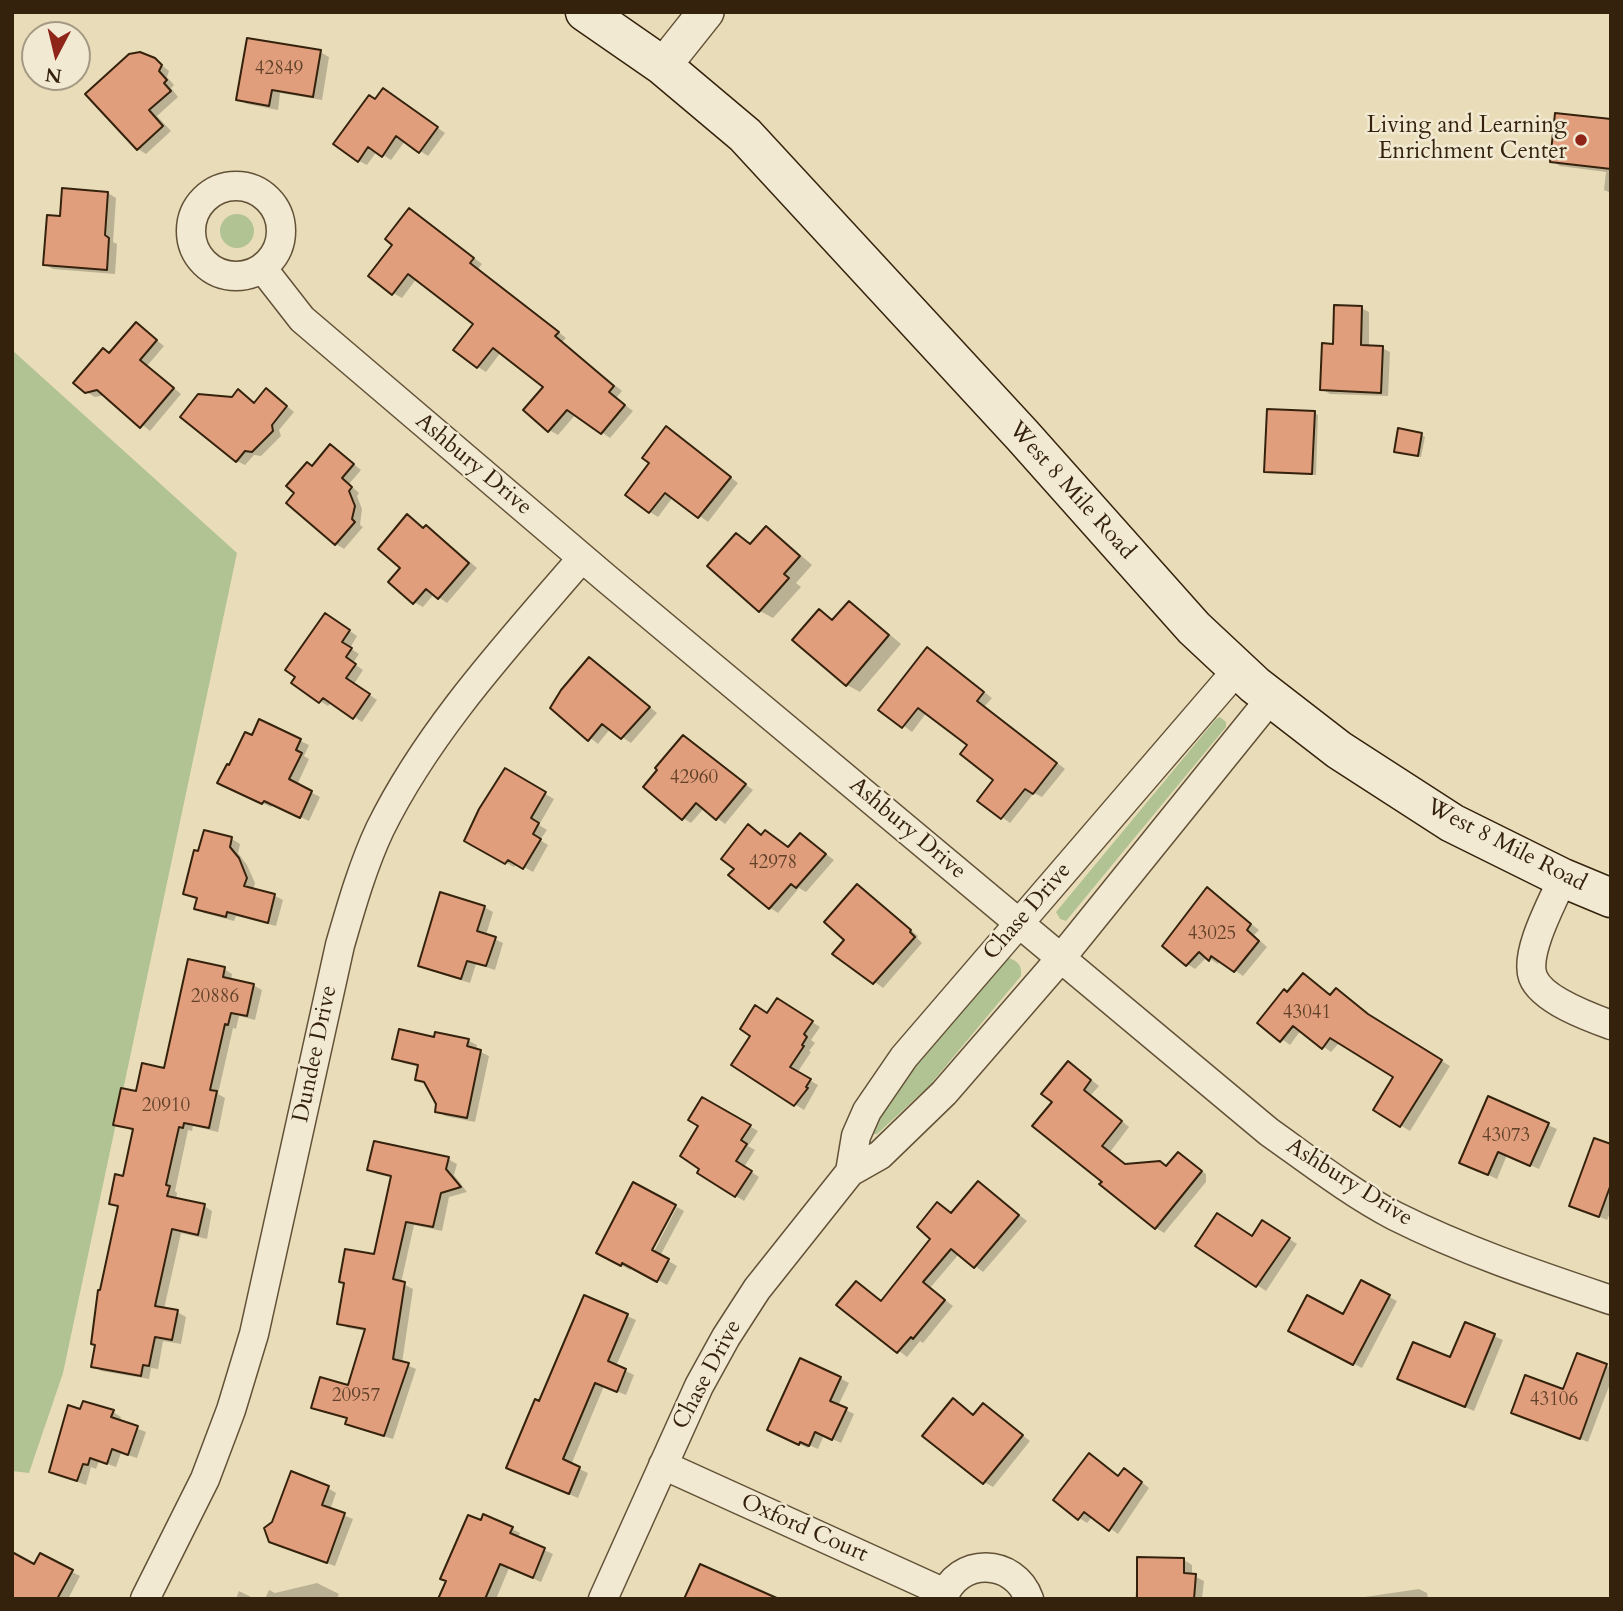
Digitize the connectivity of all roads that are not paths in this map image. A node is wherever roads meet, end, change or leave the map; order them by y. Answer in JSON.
{"nodes":[{"id":1,"x":585,"y":12,"type":"edge"},
{"id":2,"x":706,"y":12,"type":"edge"},
{"id":3,"x":663,"y":66,"type":"junction"},
{"id":4,"x":263,"y":269,"type":"dead end"},
{"id":5,"x":582,"y":558,"type":"junction"},
{"id":6,"x":1237,"y":670,"type":"junction"},
{"id":7,"x":1271,"y":698,"type":"junction"},
{"id":8,"x":1563,"y":878,"type":"junction"},
{"id":9,"x":1611,"y":898,"type":"edge"},
{"id":10,"x":1019,"y":923,"type":"junction"},
{"id":11,"x":1061,"y":958,"type":"junction"},
{"id":12,"x":1611,"y":1025,"type":"edge"},
{"id":13,"x":850,"y":1172,"type":"junction"},
{"id":14,"x":1611,"y":1300,"type":"edge"},
{"id":15,"x":663,"y":1465,"type":"junction"},
{"id":16,"x":944,"y":1596,"type":"edge"},
{"id":17,"x":145,"y":1599,"type":"edge"},
{"id":18,"x":603,"y":1599,"type":"edge"},
{"id":19,"x":1029,"y":1599,"type":"edge"}],
"edges":[{"from":1,"to":3,"type":"main road","name":"West 8 Mile Road"},
{"from":2,"to":3,"type":"street"},
{"from":3,"to":6,"type":"main road","name":"West 8 Mile Road"},
{"from":4,"to":5,"type":"street","name":"Ashbury Drive"},
{"from":5,"to":10,"type":"street","name":"Ashbury Drive"},
{"from":5,"to":17,"type":"street","name":"Dundee Drive"},
{"from":6,"to":7,"type":"main road","name":"West 8 Mile Road"},
{"from":6,"to":10,"type":"street","name":"Chase Drive"},
{"from":7,"to":8,"type":"main road","name":"West 8 Mile Road"},
{"from":7,"to":11,"type":"street","name":"Chase Drive"},
{"from":8,"to":9,"type":"main road","name":"West 8 Mile Road"},
{"from":8,"to":12,"type":"street"},
{"from":10,"to":11,"type":"street","name":"Ashbury Drive"},
{"from":10,"to":13,"type":"street","name":"Chase Drive"},
{"from":11,"to":13,"type":"street","name":"Chase Drive"},
{"from":11,"to":14,"type":"street","name":"Ashbury Drive"},
{"from":13,"to":15,"type":"street","name":"Chase Drive"},
{"from":15,"to":16,"type":"street","name":"Oxford Court"},
{"from":15,"to":18,"type":"street","name":"Chase Drive"},
{"from":16,"to":19,"type":"street","name":"Oxford Court"}]}
